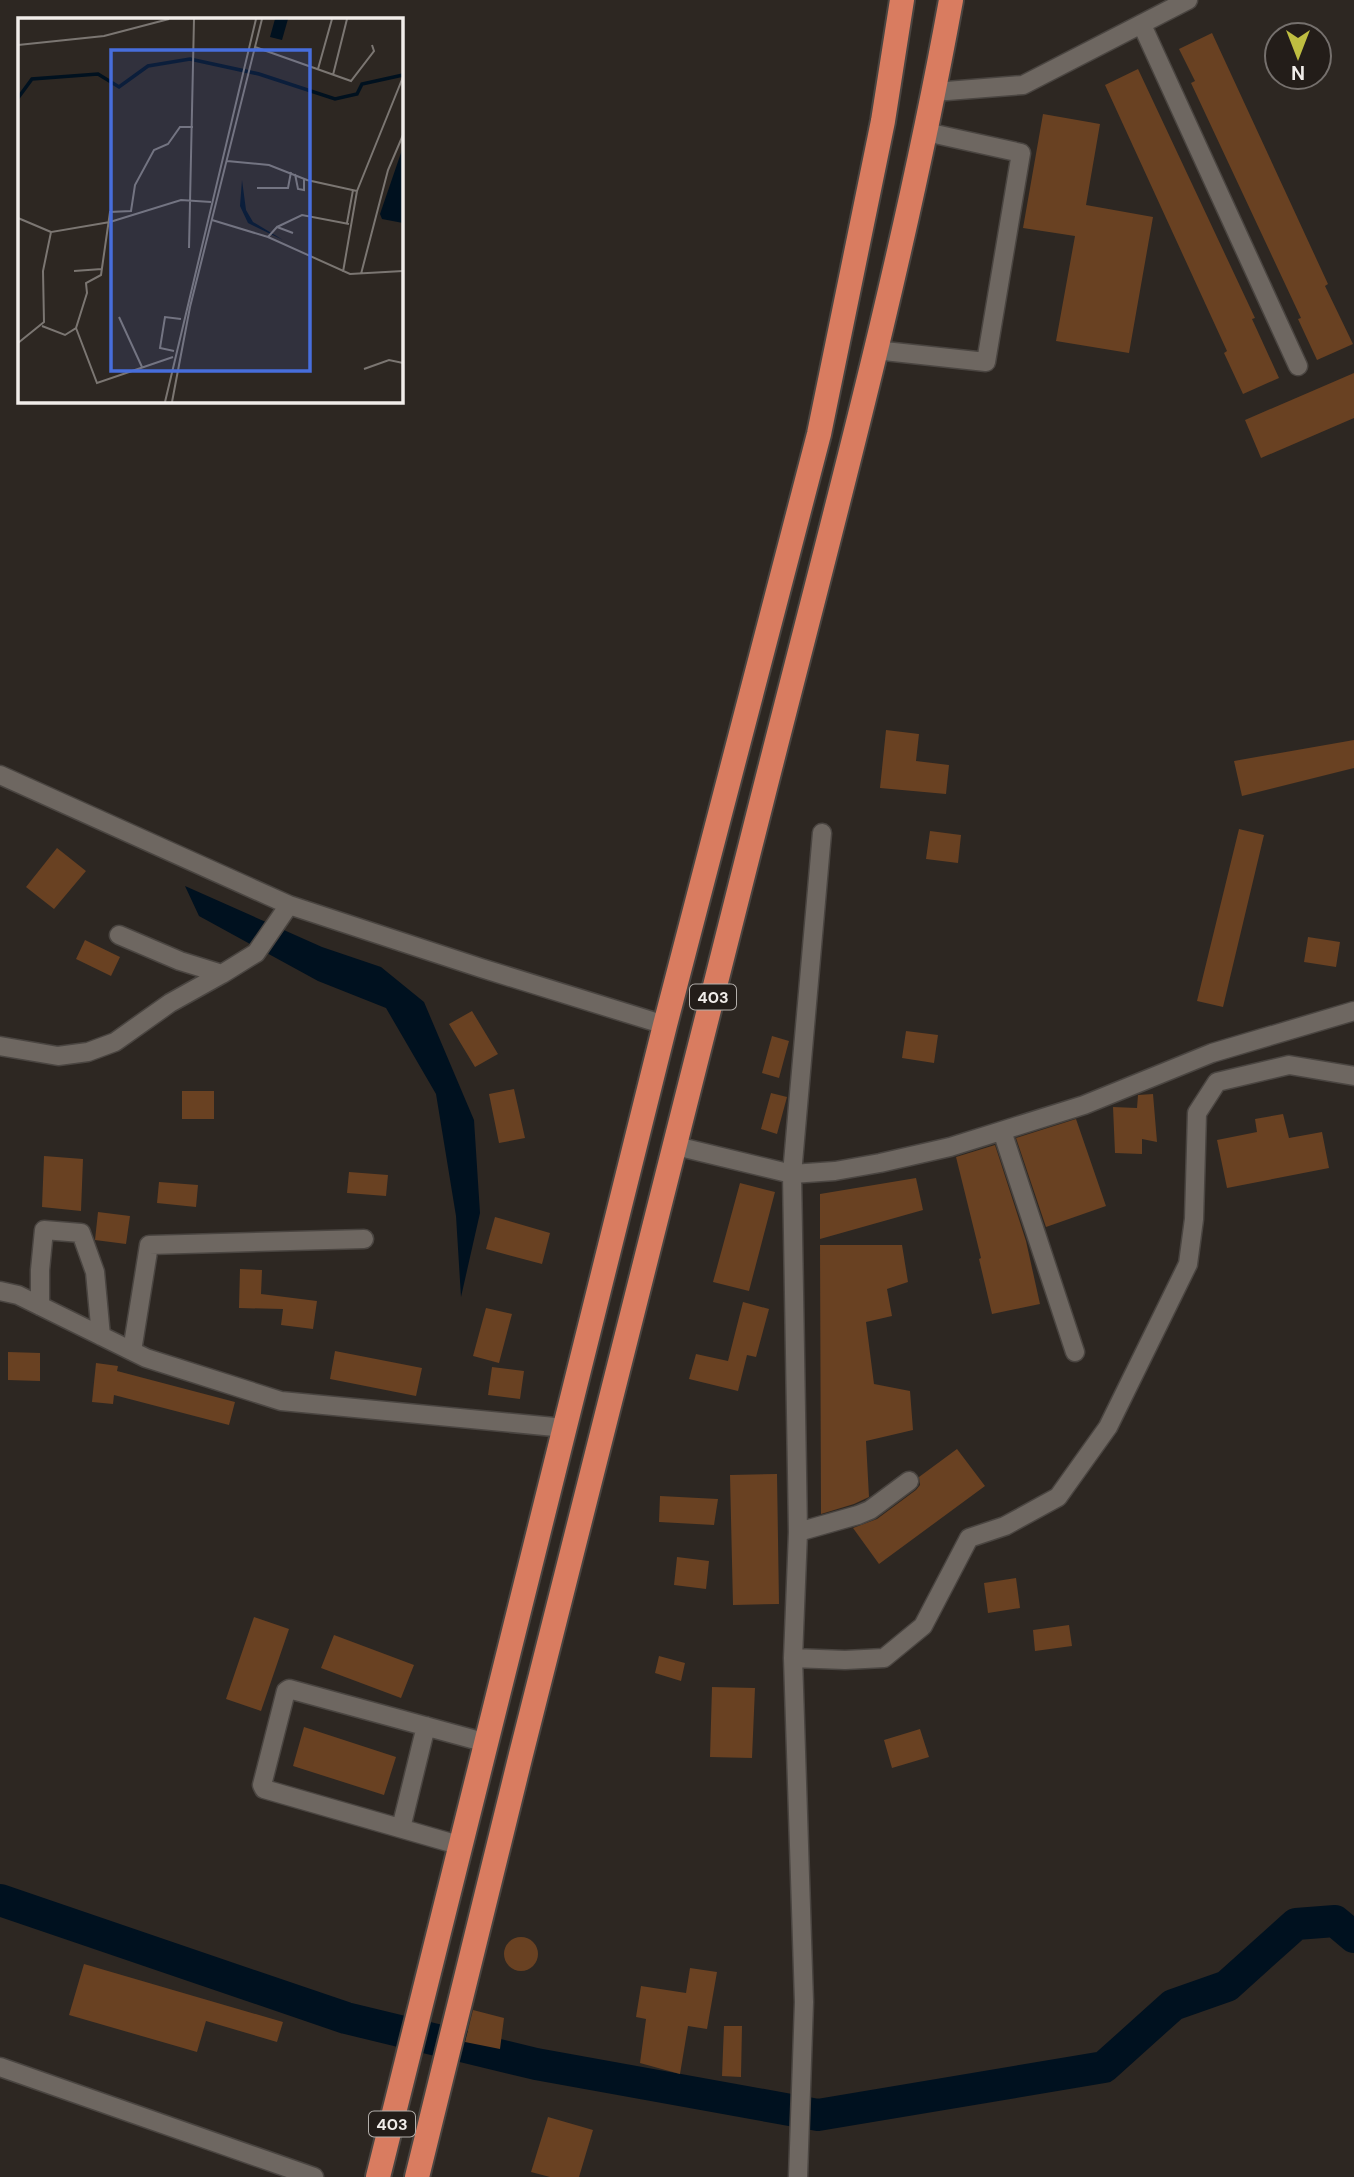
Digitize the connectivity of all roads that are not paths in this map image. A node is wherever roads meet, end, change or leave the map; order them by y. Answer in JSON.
{"nodes":[{"id":1,"x":902,"y":0,"type":"edge"},
{"id":2,"x":951,"y":0,"type":"edge"},
{"id":3,"x":1188,"y":0,"type":"edge"},
{"id":4,"x":1142,"y":25,"type":"junction"},
{"id":5,"x":934,"y":92,"type":"junction"},
{"id":6,"x":926,"y":132,"type":"junction"},
{"id":7,"x":875,"y":350,"type":"junction"},
{"id":8,"x":1298,"y":366,"type":"dead end"},
{"id":9,"x":0,"y":775,"type":"edge"},
{"id":10,"x":822,"y":833,"type":"dead end"},
{"id":11,"x":284,"y":911,"type":"junction"},
{"id":12,"x":119,"y":935,"type":"dead end"},
{"id":13,"x":222,"y":974,"type":"junction"},
{"id":14,"x":1354,"y":1011,"type":"edge"},
{"id":15,"x":665,"y":1025,"type":"junction"},
{"id":16,"x":0,"y":1046,"type":"edge"},
{"id":17,"x":1354,"y":1076,"type":"edge"},
{"id":18,"x":1002,"y":1130,"type":"junction"},
{"id":19,"x":676,"y":1146,"type":"junction"},
{"id":20,"x":792,"y":1174,"type":"junction"},
{"id":21,"x":364,"y":1239,"type":"dead end"},
{"id":22,"x":0,"y":1291,"type":"edge"},
{"id":23,"x":40,"y":1306,"type":"junction"},
{"id":24,"x":101,"y":1336,"type":"junction"},
{"id":25,"x":132,"y":1351,"type":"junction"},
{"id":26,"x":1075,"y":1352,"type":"dead end"},
{"id":27,"x":565,"y":1428,"type":"junction"},
{"id":28,"x":909,"y":1481,"type":"dead end"},
{"id":29,"x":798,"y":1532,"type":"junction"},
{"id":30,"x":793,"y":1658,"type":"junction"},
{"id":31,"x":426,"y":1726,"type":"junction"},
{"id":32,"x":487,"y":1743,"type":"junction"},
{"id":33,"x":401,"y":1828,"type":"junction"},
{"id":34,"x":462,"y":1846,"type":"junction"},
{"id":35,"x":0,"y":2067,"type":"edge"},
{"id":36,"x":314,"y":2177,"type":"edge"},
{"id":37,"x":378,"y":2177,"type":"edge"},
{"id":38,"x":417,"y":2177,"type":"edge"},
{"id":39,"x":799,"y":2177,"type":"edge"}],
"edges":[{"from":1,"to":15,"type":"highway","number":"403"},
{"from":2,"to":5,"type":"highway","number":"403"},
{"from":3,"to":4,"type":"street"},
{"from":4,"to":5,"type":"street"},
{"from":4,"to":8,"type":"street"},
{"from":5,"to":6,"type":"highway","number":"403"},
{"from":6,"to":7,"type":"highway","number":"403"},
{"from":6,"to":7,"type":"street"},
{"from":7,"to":19,"type":"highway","number":"403"},
{"from":9,"to":11,"type":"street"},
{"from":10,"to":20,"type":"street"},
{"from":11,"to":13,"type":"street"},
{"from":11,"to":15,"type":"street"},
{"from":12,"to":13,"type":"street"},
{"from":13,"to":16,"type":"street"},
{"from":14,"to":18,"type":"street"},
{"from":15,"to":27,"type":"highway","number":"403"},
{"from":17,"to":30,"type":"street"},
{"from":18,"to":20,"type":"street"},
{"from":18,"to":26,"type":"street"},
{"from":19,"to":20,"type":"street"},
{"from":19,"to":38,"type":"highway","number":"403"},
{"from":20,"to":29,"type":"street"},
{"from":21,"to":25,"type":"street"},
{"from":22,"to":23,"type":"street"},
{"from":23,"to":24,"type":"street"},
{"from":23,"to":24,"type":"street"},
{"from":24,"to":25,"type":"street"},
{"from":25,"to":27,"type":"street"},
{"from":27,"to":32,"type":"highway","number":"403"},
{"from":28,"to":29,"type":"street"},
{"from":29,"to":30,"type":"street"},
{"from":30,"to":39,"type":"street"},
{"from":31,"to":32,"type":"street"},
{"from":31,"to":33,"type":"street"},
{"from":31,"to":33,"type":"street"},
{"from":32,"to":34,"type":"highway","number":"403"},
{"from":33,"to":34,"type":"street"},
{"from":34,"to":37,"type":"highway","number":"403"},
{"from":35,"to":36,"type":"street"}]}
